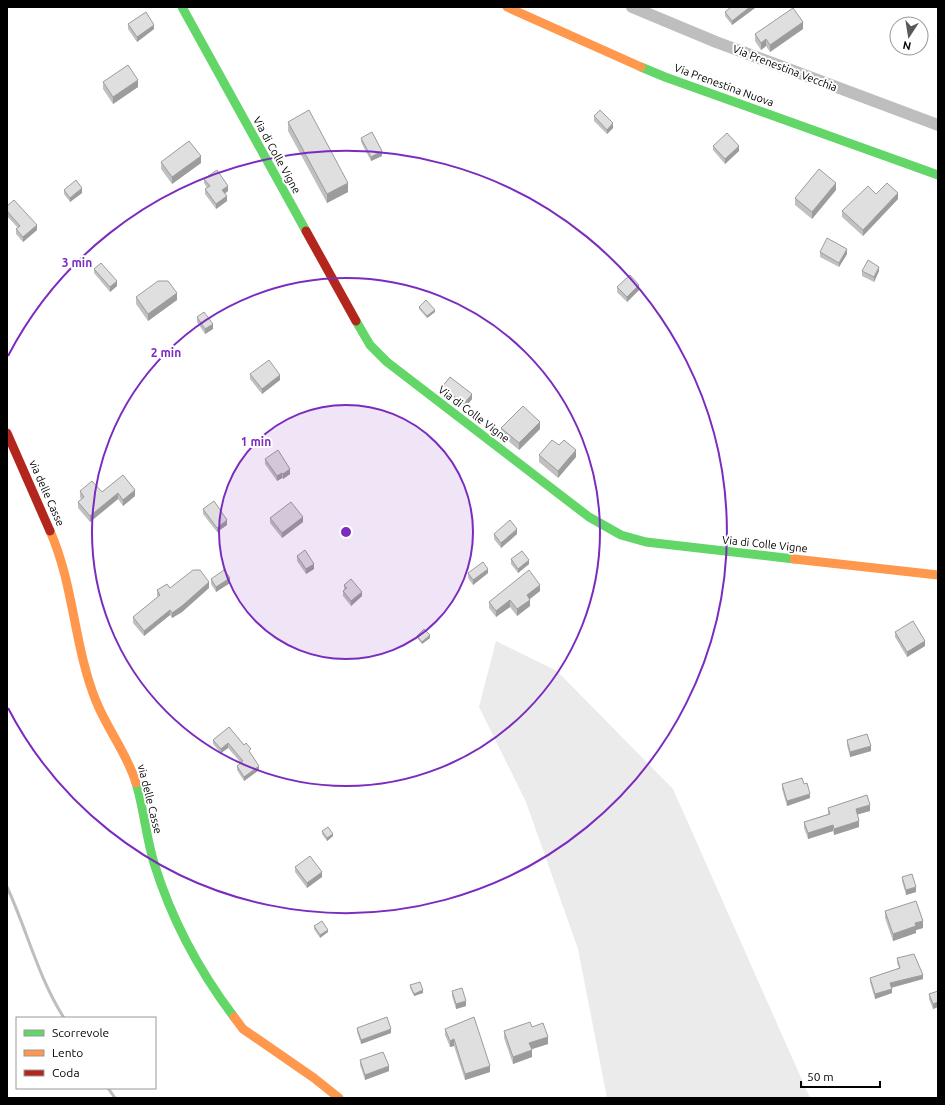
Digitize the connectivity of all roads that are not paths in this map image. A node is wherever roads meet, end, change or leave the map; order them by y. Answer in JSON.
{"nodes":[{"id":1,"x":182,"y":7,"type":"edge"},
{"id":2,"x":507,"y":7,"type":"edge"},
{"id":3,"x":632,"y":7,"type":"edge"},
{"id":4,"x":938,"y":125,"type":"edge"},
{"id":5,"x":938,"y":175,"type":"edge"},
{"id":6,"x":7,"y":433,"type":"edge"},
{"id":7,"x":938,"y":575,"type":"edge"},
{"id":8,"x":339,"y":1098,"type":"edge"}],
"edges":[{"from":1,"to":7,"type":"street","name":"Via di Colle Vigne"},
{"from":2,"to":5,"type":"street","name":"Via Prenestina Nuova"},
{"from":3,"to":4,"type":"street","name":"Via Prenestina Vecchia"},
{"from":6,"to":8,"type":"street","name":"via delle Casse"}]}
